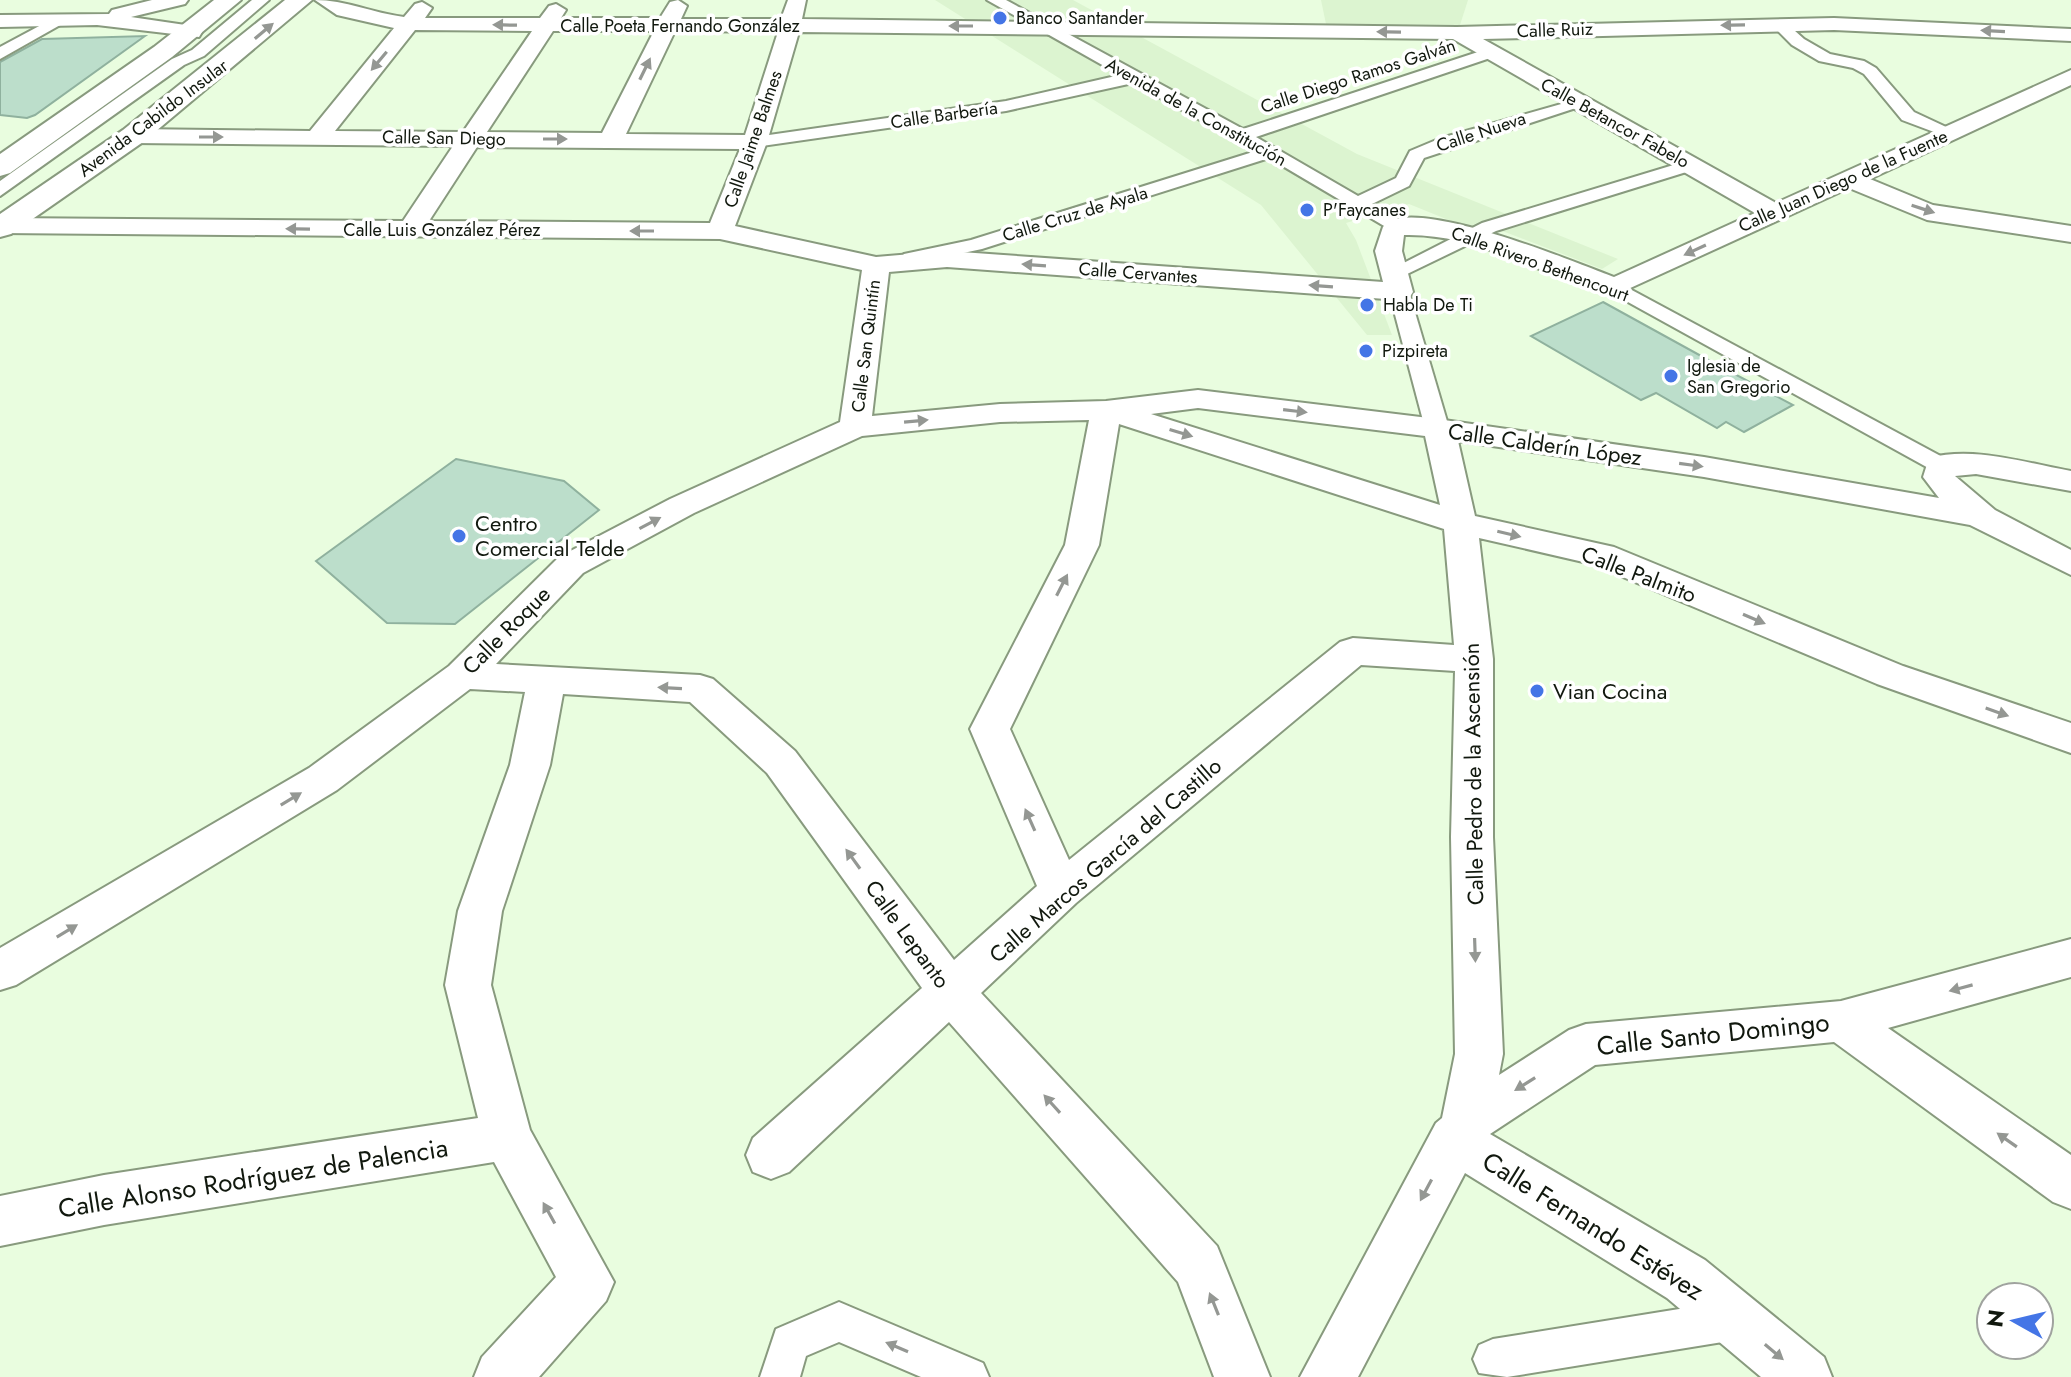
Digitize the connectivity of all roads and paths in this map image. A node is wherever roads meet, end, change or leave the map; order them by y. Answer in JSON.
{"nodes":[{"id":1,"x":178,"y":0,"type":"edge"},
{"id":2,"x":229,"y":0,"type":"edge"},
{"id":3,"x":261,"y":0,"type":"edge"},
{"id":4,"x":300,"y":0,"type":"edge"},
{"id":5,"x":325,"y":0,"type":"edge"},
{"id":6,"x":428,"y":0,"type":"edge"},
{"id":7,"x":562,"y":0,"type":"edge"},
{"id":8,"x":679,"y":0,"type":"edge"},
{"id":9,"x":798,"y":0,"type":"edge"},
{"id":10,"x":995,"y":0,"type":"edge"},
{"id":11,"x":1814,"y":1,"type":"edge"},
{"id":12,"x":97,"y":19,"type":"junction"},
{"id":13,"x":61,"y":20,"type":"junction"},
{"id":14,"x":0,"y":21,"type":"edge"},
{"id":15,"x":409,"y":24,"type":"junction"},
{"id":16,"x":1834,"y":24,"type":"junction"},
{"id":17,"x":546,"y":25,"type":"junction"},
{"id":18,"x":1780,"y":25,"type":"junction"},
{"id":19,"x":667,"y":26,"type":"junction"},
{"id":20,"x":789,"y":26,"type":"junction"},
{"id":21,"x":1039,"y":26,"type":"junction"},
{"id":22,"x":191,"y":32,"type":"junction"},
{"id":23,"x":1457,"y":33,"type":"junction"},
{"id":24,"x":2071,"y":35,"type":"edge"},
{"id":25,"x":1490,"y":53,"type":"junction"},
{"id":26,"x":0,"y":54,"type":"edge"},
{"id":27,"x":2071,"y":77,"type":"edge"},
{"id":28,"x":1131,"y":78,"type":"junction"},
{"id":29,"x":1579,"y":104,"type":"junction"},
{"id":30,"x":1950,"y":133,"type":"junction"},
{"id":31,"x":133,"y":136,"type":"junction"},
{"id":32,"x":317,"y":137,"type":"junction"},
{"id":33,"x":1238,"y":137,"type":"junction"},
{"id":34,"x":470,"y":139,"type":"junction"},
{"id":35,"x":611,"y":140,"type":"junction"},
{"id":36,"x":755,"y":142,"type":"junction"},
{"id":37,"x":1271,"y":152,"type":"junction"},
{"id":38,"x":1690,"y":165,"type":"junction"},
{"id":39,"x":0,"y":167,"type":"edge"},
{"id":40,"x":1851,"y":180,"type":"junction"},
{"id":41,"x":0,"y":190,"type":"edge"},
{"id":42,"x":1358,"y":203,"type":"junction"},
{"id":43,"x":1773,"y":212,"type":"junction"},
{"id":44,"x":2,"y":227,"type":"edge"},
{"id":45,"x":1401,"y":227,"type":"junction"},
{"id":46,"x":409,"y":231,"type":"junction"},
{"id":47,"x":720,"y":231,"type":"junction"},
{"id":48,"x":2071,"y":234,"type":"edge"},
{"id":49,"x":1474,"y":236,"type":"junction"},
{"id":50,"x":876,"y":265,"type":"junction"},
{"id":51,"x":1398,"y":282,"type":"junction"},
{"id":52,"x":1615,"y":287,"type":"junction"},
{"id":53,"x":1106,"y":410,"type":"junction"},
{"id":54,"x":855,"y":427,"type":"junction"},
{"id":55,"x":1437,"y":428,"type":"junction"},
{"id":56,"x":1940,"y":465,"type":"junction"},
{"id":57,"x":2071,"y":481,"type":"edge"},
{"id":58,"x":1982,"y":516,"type":"junction"},
{"id":59,"x":1460,"y":523,"type":"junction"},
{"id":60,"x":2071,"y":564,"type":"edge"},
{"id":61,"x":1474,"y":659,"type":"junction"},
{"id":62,"x":462,"y":675,"type":"junction"},
{"id":63,"x":546,"y":681,"type":"junction"},
{"id":64,"x":2071,"y":738,"type":"edge"},
{"id":65,"x":1061,"y":891,"type":"junction"},
{"id":66,"x":2071,"y":958,"type":"edge"},
{"id":67,"x":0,"y":971,"type":"edge"},
{"id":68,"x":952,"y":993,"type":"junction"},
{"id":69,"x":1841,"y":1021,"type":"junction"},
{"id":70,"x":1459,"y":1131,"type":"junction"},
{"id":71,"x":507,"y":1137,"type":"junction"},
{"id":72,"x":771,"y":1155,"type":"dead end"},
{"id":73,"x":2071,"y":1185,"type":"edge"},
{"id":74,"x":0,"y":1221,"type":"edge"},
{"id":75,"x":1736,"y":1320,"type":"junction"},
{"id":76,"x":1493,"y":1359,"type":"dead end"},
{"id":77,"x":502,"y":1377,"type":"edge"},
{"id":78,"x":780,"y":1377,"type":"edge"},
{"id":79,"x":969,"y":1377,"type":"edge"},
{"id":80,"x":1242,"y":1377,"type":"edge"},
{"id":81,"x":1328,"y":1377,"type":"edge"},
{"id":82,"x":1804,"y":1377,"type":"edge"}],
"edges":[{"from":1,"to":12,"type":"street"},
{"from":2,"to":22,"type":"main road"},
{"from":3,"to":41,"type":"street"},
{"from":31,"to":4,"type":"main road","name":"Avenida Cabildo Insular","one_way":true},
{"from":5,"to":15,"type":"street","name":"Calle Poeta Fernando González"},
{"from":6,"to":15,"type":"street"},
{"from":7,"to":17,"type":"street"},
{"from":8,"to":19,"type":"street"},
{"from":9,"to":20,"type":"street","name":"Calle Jaime Balmes"},
{"from":10,"to":21,"type":"street","name":"Avenida de la Constitución"},
{"from":11,"to":16,"type":"street"},
{"from":12,"to":13,"type":"street"},
{"from":12,"to":22,"type":"street"},
{"from":13,"to":14,"type":"street"},
{"from":13,"to":26,"type":"street"},
{"from":17,"to":15,"type":"street","name":"Calle Poeta Fernando González","one_way":true},
{"from":15,"to":32,"type":"street","one_way":true},
{"from":16,"to":18,"type":"street","name":"Calle Ruiz"},
{"from":24,"to":16,"type":"street","name":"Calle Ruiz","one_way":true},
{"from":17,"to":19,"type":"street","name":"Calle Poeta Fernando González"},
{"from":17,"to":34,"type":"street"},
{"from":18,"to":23,"type":"street","name":"Calle Ruiz","one_way":true},
{"from":18,"to":30,"type":"street"},
{"from":19,"to":20,"type":"street","name":"Calle Poeta Fernando González"},
{"from":35,"to":19,"type":"street","one_way":true},
{"from":21,"to":20,"type":"street","name":"Calle Poeta Fernando González","one_way":true},
{"from":20,"to":36,"type":"street","name":"Calle Jaime Balmes"},
{"from":23,"to":21,"type":"street","name":"Calle Ruiz","one_way":true},
{"from":21,"to":28,"type":"street","name":"Avenida de la Constitución"},
{"from":22,"to":39,"type":"main road"},
{"from":23,"to":25,"type":"street","name":"Calle Betancor Fabelo"},
{"from":25,"to":29,"type":"street","name":"Calle Betancor Fabelo"},
{"from":25,"to":33,"type":"street","name":"Calle Diego Ramos Galván"},
{"from":27,"to":30,"type":"street","name":"Calle Juan Diego de la Fuente"},
{"from":28,"to":33,"type":"street","name":"Avenida de la Constitución"},
{"from":28,"to":36,"type":"street","name":"Calle Barbería"},
{"from":29,"to":38,"type":"street","name":"Calle Betancor Fabelo"},
{"from":29,"to":42,"type":"street","name":"Calle Nueva"},
{"from":30,"to":40,"type":"street","name":"Calle Juan Diego de la Fuente"},
{"from":31,"to":32,"type":"street","name":"Calle San Diego","one_way":true},
{"from":31,"to":44,"type":"main road","name":"Avenida Cabildo Insular"},
{"from":32,"to":34,"type":"street","name":"Calle San Diego"},
{"from":33,"to":37,"type":"street","name":"Avenida de la Constitución"},
{"from":34,"to":35,"type":"street","name":"Calle San Diego","one_way":true},
{"from":34,"to":46,"type":"street"},
{"from":35,"to":36,"type":"street","name":"Calle San Diego"},
{"from":36,"to":47,"type":"street","name":"Calle Jaime Balmes"},
{"from":37,"to":42,"type":"street","name":"Avenida de la Constitución"},
{"from":37,"to":50,"type":"street","name":"Calle Cruz de Ayala"},
{"from":38,"to":43,"type":"street","name":"Calle Betancor Fabelo"},
{"from":38,"to":49,"type":"street"},
{"from":40,"to":43,"type":"street","name":"Calle Juan Diego de la Fuente"},
{"from":40,"to":48,"type":"street","one_way":true},
{"from":42,"to":45,"type":"street","name":"Avenida de la Constitución"},
{"from":43,"to":52,"type":"street","name":"Calle Juan Diego de la Fuente","one_way":true},
{"from":46,"to":44,"type":"street","name":"Calle Luis González Pérez","one_way":true},
{"from":45,"to":49,"type":"street","name":"Calle Rivero Bethencourt"},
{"from":45,"to":51,"type":"street"},
{"from":47,"to":46,"type":"street","name":"Calle Luis González Pérez","one_way":true},
{"from":47,"to":50,"type":"street","name":"Calle Luis González Pérez"},
{"from":49,"to":51,"type":"street"},
{"from":49,"to":52,"type":"street","name":"Calle Rivero Bethencourt"},
{"from":51,"to":50,"type":"street","name":"Calle Cervantes","one_way":true},
{"from":50,"to":54,"type":"street","name":"Calle San Quintín"},
{"from":51,"to":55,"type":"street"},
{"from":52,"to":56,"type":"street","name":"Calle Rivero Bethencourt"},
{"from":54,"to":53,"type":"street","name":"Calle Roque","one_way":true},
{"from":53,"to":55,"type":"street","name":"Calle Calderín López","one_way":true},
{"from":53,"to":59,"type":"street","name":"Calle Palmito","one_way":true},
{"from":65,"to":53,"type":"street","one_way":true},
{"from":62,"to":54,"type":"street","name":"Calle Roque","one_way":true},
{"from":55,"to":58,"type":"street","name":"Calle Calderín López","one_way":true},
{"from":55,"to":59,"type":"street","name":"Calle Pedro de la Ascensión"},
{"from":56,"to":57,"type":"street"},
{"from":56,"to":58,"type":"street"},
{"from":58,"to":60,"type":"street"},
{"from":59,"to":61,"type":"street","name":"Calle Pedro de la Ascensión"},
{"from":59,"to":64,"type":"street","name":"Calle Palmito","one_way":true},
{"from":61,"to":65,"type":"street","name":"Calle Marcos García del Castillo"},
{"from":61,"to":70,"type":"street","name":"Calle Pedro de la Ascensión","one_way":true},
{"from":62,"to":63,"type":"street","name":"Calle Lepanto"},
{"from":67,"to":62,"type":"street","name":"Calle Roque","one_way":true},
{"from":68,"to":63,"type":"street","name":"Calle Lepanto","one_way":true},
{"from":63,"to":71,"type":"street"},
{"from":65,"to":68,"type":"street","name":"Calle Marcos García del Castillo"},
{"from":66,"to":69,"type":"street","name":"Calle Santo Domingo","one_way":true},
{"from":68,"to":72,"type":"street","name":"Calle Marcos García del Castillo"},
{"from":80,"to":68,"type":"street","name":"Calle Lepanto","one_way":true},
{"from":69,"to":70,"type":"street","name":"Calle Santo Domingo","one_way":true},
{"from":73,"to":69,"type":"street","one_way":true},
{"from":70,"to":75,"type":"street","name":"Calle Fernando Estévez"},
{"from":70,"to":81,"type":"street","name":"Calle Santo Domingo","one_way":true},
{"from":71,"to":74,"type":"street","name":"Calle Alonso Rodríguez de Palencia"},
{"from":77,"to":71,"type":"street","one_way":true},
{"from":75,"to":76,"type":"street"},
{"from":75,"to":82,"type":"street","name":"Calle Fernando Estévez","one_way":true},
{"from":79,"to":78,"type":"street","one_way":true}]}
